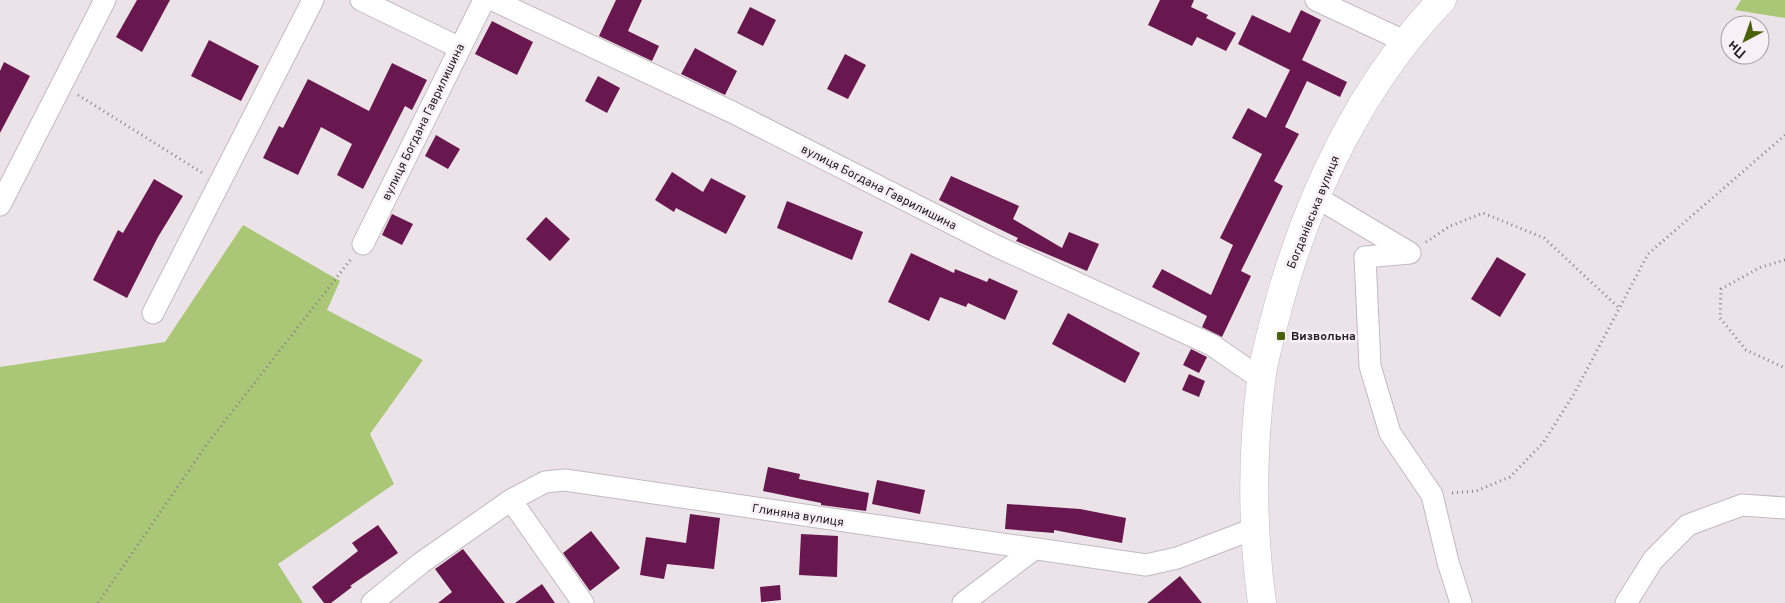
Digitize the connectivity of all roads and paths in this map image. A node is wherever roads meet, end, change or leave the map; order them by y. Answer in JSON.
{"nodes":[{"id":1,"x":105,"y":0,"type":"edge"},
{"id":2,"x":313,"y":0,"type":"edge"},
{"id":3,"x":361,"y":0,"type":"edge"},
{"id":4,"x":484,"y":0,"type":"edge"},
{"id":5,"x":493,"y":0,"type":"edge"},
{"id":6,"x":1316,"y":0,"type":"edge"},
{"id":7,"x":1442,"y":0,"type":"edge"},
{"id":8,"x":1404,"y":41,"type":"junction"},
{"id":9,"x":460,"y":48,"type":"junction"},
{"id":10,"x":62,"y":85,"type":"junction"},
{"id":11,"x":1785,"y":135,"type":"edge"},
{"id":12,"x":219,"y":184,"type":"junction"},
{"id":13,"x":1316,"y":197,"type":"junction"},
{"id":14,"x":0,"y":205,"type":"edge"},
{"id":15,"x":362,"y":244,"type":"joint"},
{"id":16,"x":1410,"y":253,"type":"junction"},
{"id":17,"x":1785,"y":260,"type":"edge"},
{"id":18,"x":1618,"y":307,"type":"junction"},
{"id":19,"x":153,"y":313,"type":"dead end"},
{"id":20,"x":1785,"y":368,"type":"edge"},
{"id":21,"x":1261,"y":379,"type":"junction"},
{"id":22,"x":1432,"y":495,"type":"junction"},
{"id":23,"x":511,"y":500,"type":"junction"},
{"id":24,"x":1785,"y":508,"type":"edge"},
{"id":25,"x":1256,"y":528,"type":"junction"},
{"id":26,"x":1033,"y":550,"type":"junction"},
{"id":27,"x":98,"y":603,"type":"edge"},
{"id":28,"x":372,"y":603,"type":"edge"},
{"id":29,"x":583,"y":603,"type":"edge"},
{"id":30,"x":963,"y":603,"type":"edge"},
{"id":31,"x":1262,"y":603,"type":"edge"},
{"id":32,"x":1461,"y":603,"type":"edge"},
{"id":33,"x":1626,"y":603,"type":"edge"}],
"edges":[{"from":1,"to":10,"type":"street"},
{"from":2,"to":12,"type":"street"},
{"from":3,"to":9,"type":"street"},
{"from":4,"to":9,"type":"street","name":"вулиця Богдана Гаврилишина"},
{"from":5,"to":21,"type":"street","name":"вулиця Богдана Гаврилишина"},
{"from":6,"to":8,"type":"street"},
{"from":7,"to":8,"type":"main road","name":"Богданівська вулиця"},
{"from":8,"to":13,"type":"main road","name":"Богданівська вулиця"},
{"from":9,"to":15,"type":"street","name":"вулиця Богдана Гаврилишина"},
{"from":10,"to":12,"type":"path"},
{"from":10,"to":14,"type":"street"},
{"from":11,"to":18,"type":"path"},
{"from":12,"to":19,"type":"street"},
{"from":13,"to":16,"type":"street"},
{"from":13,"to":21,"type":"main road","name":"Богданівська вулиця"},
{"from":15,"to":27,"type":"path"},
{"from":16,"to":18,"type":"path"},
{"from":16,"to":22,"type":"street"},
{"from":17,"to":20,"type":"path"},
{"from":18,"to":22,"type":"path"},
{"from":21,"to":25,"type":"main road","name":"Богданівська вулиця"},
{"from":22,"to":32,"type":"street"},
{"from":23,"to":26,"type":"street","name":"Глиняна вулиця"},
{"from":23,"to":28,"type":"street","name":"Глиняна вулиця"},
{"from":23,"to":29,"type":"street"},
{"from":24,"to":33,"type":"street"},
{"from":25,"to":26,"type":"street","name":"Глиняна вулиця"},
{"from":25,"to":31,"type":"main road","name":"Богданівська вулиця"},
{"from":26,"to":30,"type":"street"}]}
